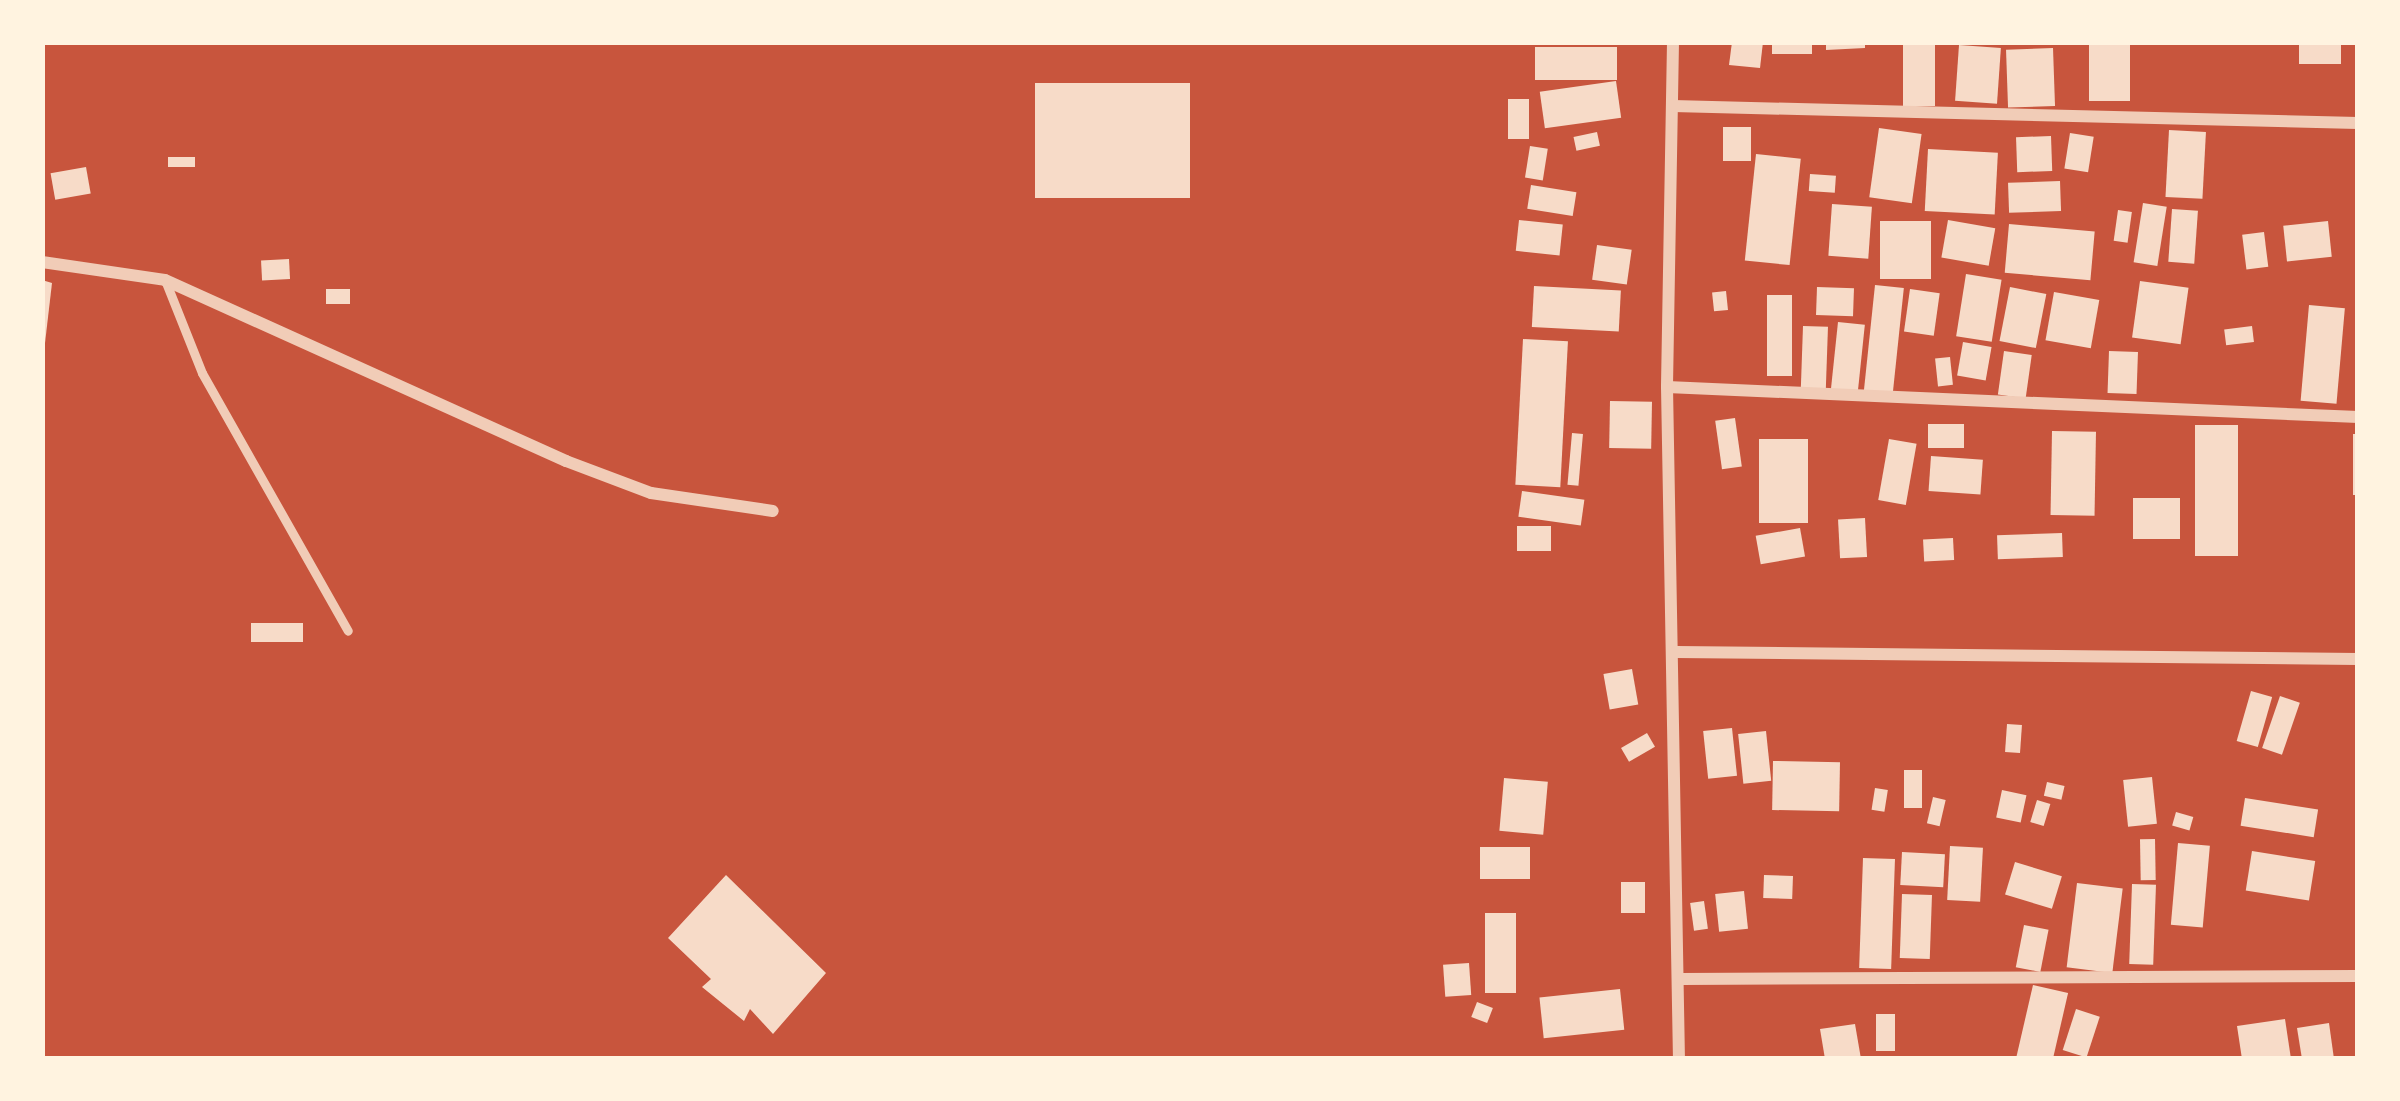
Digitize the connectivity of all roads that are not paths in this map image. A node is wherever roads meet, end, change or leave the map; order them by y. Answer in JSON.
{"nodes":[{"id":1,"x":1673,"y":42,"type":"edge"},
{"id":2,"x":1672,"y":106,"type":"junction"},
{"id":3,"x":2358,"y":123,"type":"edge"},
{"id":4,"x":42,"y":262,"type":"edge"},
{"id":5,"x":165,"y":280,"type":"junction"},
{"id":6,"x":1667,"y":387,"type":"junction"},
{"id":7,"x":2358,"y":417,"type":"edge"},
{"id":8,"x":772,"y":511,"type":"dead end"},
{"id":9,"x":348,"y":631,"type":"dead end"},
{"id":10,"x":1676,"y":652,"type":"junction"},
{"id":11,"x":2358,"y":658,"type":"edge"},
{"id":12,"x":2358,"y":976,"type":"edge"},
{"id":13,"x":1681,"y":979,"type":"junction"},
{"id":14,"x":1679,"y":1059,"type":"edge"}],
"edges":[{"from":1,"to":2,"type":"street"},
{"from":2,"to":3,"type":"street"},
{"from":2,"to":6,"type":"street"},
{"from":4,"to":5,"type":"street"},
{"from":5,"to":8,"type":"street"},
{"from":5,"to":9,"type":"lane"},
{"from":6,"to":7,"type":"street"},
{"from":6,"to":10,"type":"street"},
{"from":10,"to":11,"type":"street"},
{"from":10,"to":13,"type":"street"},
{"from":12,"to":13,"type":"street"},
{"from":13,"to":14,"type":"street"}]}
